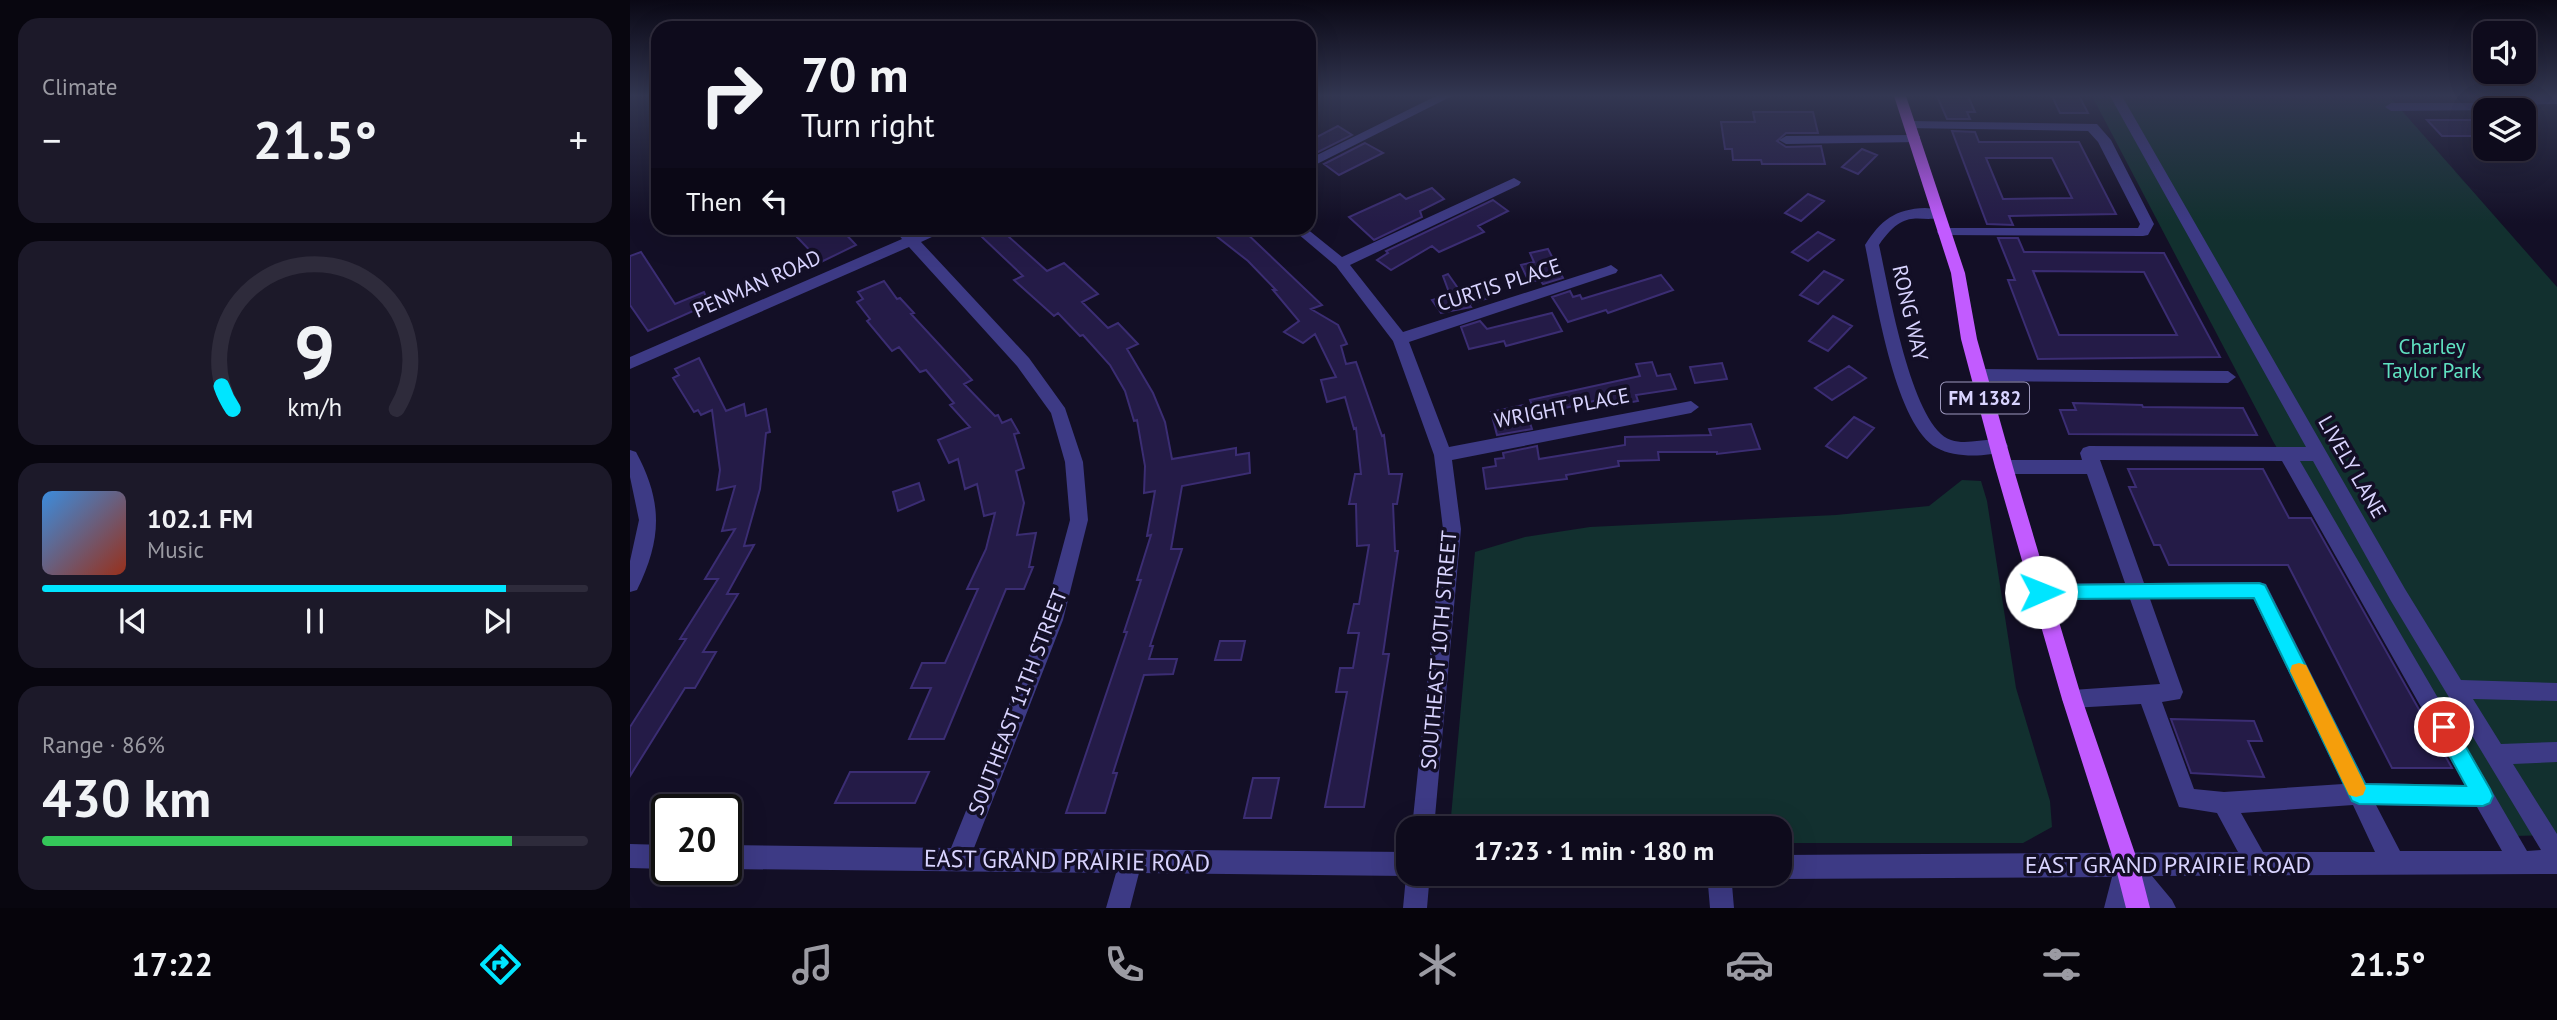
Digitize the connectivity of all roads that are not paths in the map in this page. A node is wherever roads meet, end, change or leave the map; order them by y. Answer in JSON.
{"nodes":[{"id":1,"x":1361,"y":138,"type":"edge"},
{"id":2,"x":1812,"y":138,"type":"edge"},
{"id":3,"x":1914,"y":138,"type":"edge"},
{"id":4,"x":2102,"y":138,"type":"edge"},
{"id":5,"x":2140,"y":138,"type":"edge"},
{"id":6,"x":1786,"y":140,"type":"dead end"},
{"id":7,"x":1316,"y":161,"type":"edge"},
{"id":8,"x":1514,"y":182,"type":"dead end"},
{"id":9,"x":1938,"y":214,"type":"junction"},
{"id":10,"x":1944,"y":232,"type":"junction"},
{"id":11,"x":904,"y":235,"type":"edge"},
{"id":12,"x":907,"y":235,"type":"edge"},
{"id":13,"x":1307,"y":235,"type":"edge"},
{"id":14,"x":1342,"y":262,"type":"junction"},
{"id":15,"x":1611,"y":271,"type":"dead end"},
{"id":16,"x":1400,"y":339,"type":"junction"},
{"id":17,"x":630,"y":363,"type":"edge"},
{"id":18,"x":1979,"y":375,"type":"junction"},
{"id":19,"x":2228,"y":377,"type":"dead end"},
{"id":20,"x":1691,"y":407,"type":"dead end"},
{"id":21,"x":1999,"y":446,"type":"junction"},
{"id":22,"x":1443,"y":454,"type":"junction"},
{"id":23,"x":2287,"y":454,"type":"junction"},
{"id":24,"x":2318,"y":454,"type":"junction"},
{"id":25,"x":630,"y":457,"type":"edge"},
{"id":26,"x":2091,"y":460,"type":"junction"},
{"id":27,"x":2004,"y":467,"type":"junction"},
{"id":28,"x":630,"y":584,"type":"edge"},
{"id":29,"x":2135,"y":591,"type":"junction"},
{"id":30,"x":2041,"y":592,"type":"junction"},
{"id":31,"x":2456,"y":689,"type":"junction"},
{"id":32,"x":2557,"y":692,"type":"edge"},
{"id":33,"x":2148,"y":694,"type":"junction"},
{"id":34,"x":2072,"y":699,"type":"junction"},
{"id":35,"x":2557,"y":752,"type":"edge"},
{"id":36,"x":2495,"y":754,"type":"junction"},
{"id":37,"x":2359,"y":794,"type":"junction"},
{"id":38,"x":2483,"y":796,"type":"junction"},
{"id":39,"x":2224,"y":803,"type":"junction"},
{"id":40,"x":1424,"y":816,"type":"edge"},
{"id":41,"x":2557,"y":855,"type":"edge"},
{"id":42,"x":630,"y":856,"type":"edge"},
{"id":43,"x":651,"y":857,"type":"edge"},
{"id":44,"x":742,"y":857,"type":"edge"},
{"id":45,"x":958,"y":860,"type":"junction"},
{"id":46,"x":1130,"y":862,"type":"junction"},
{"id":47,"x":2521,"y":862,"type":"junction"},
{"id":48,"x":2557,"y":862,"type":"edge"},
{"id":49,"x":2393,"y":863,"type":"junction"},
{"id":50,"x":1396,"y":864,"type":"edge"},
{"id":51,"x":2257,"y":864,"type":"junction"},
{"id":52,"x":2127,"y":865,"type":"junction"},
{"id":53,"x":1792,"y":867,"type":"edge"},
{"id":54,"x":1417,"y":886,"type":"edge"},
{"id":55,"x":1720,"y":886,"type":"edge"},
{"id":56,"x":1118,"y":908,"type":"edge"},
{"id":57,"x":1415,"y":908,"type":"edge"},
{"id":58,"x":1722,"y":908,"type":"edge"},
{"id":59,"x":2116,"y":908,"type":"edge"},
{"id":60,"x":2137,"y":908,"type":"edge"},
{"id":61,"x":2164,"y":908,"type":"edge"}],
"edges":[{"from":1,"to":7,"type":"street"},
{"from":2,"to":6,"type":"street"},
{"from":3,"to":9,"type":"main road","number":"FM 1382"},
{"from":4,"to":10,"type":"street"},
{"from":5,"to":24,"type":"street","name":"LIVELY LANE"},
{"from":8,"to":14,"type":"street"},
{"from":9,"to":10,"type":"main road","number":"FM 1382"},
{"from":9,"to":21,"type":"street","name":"RONG WAY"},
{"from":10,"to":18,"type":"main road","number":"FM 1382"},
{"from":11,"to":17,"type":"street","name":"PENMAN ROAD"},
{"from":12,"to":45,"type":"street","name":"SOUTHEAST 11TH STREET"},
{"from":13,"to":14,"type":"street","name":"SOUTHEAST 10TH STREET"},
{"from":14,"to":16,"type":"street","name":"SOUTHEAST 10TH STREET"},
{"from":15,"to":16,"type":"street","name":"CURTIS PLACE"},
{"from":16,"to":22,"type":"street","name":"SOUTHEAST 10TH STREET"},
{"from":18,"to":19,"type":"street"},
{"from":18,"to":21,"type":"main road","number":"FM 1382"},
{"from":20,"to":22,"type":"street","name":"WRIGHT PLACE"},
{"from":21,"to":27,"type":"main road","number":"FM 1382"},
{"from":22,"to":40,"type":"street","name":"SOUTHEAST 10TH STREET"},
{"from":23,"to":24,"type":"street"},
{"from":23,"to":26,"type":"street"},
{"from":23,"to":38,"type":"street"},
{"from":24,"to":31,"type":"street","name":"LIVELY LANE"},
{"from":25,"to":28,"type":"street"},
{"from":26,"to":27,"type":"street"},
{"from":26,"to":29,"type":"street"},
{"from":27,"to":30,"type":"main road","number":"FM 1382"},
{"from":29,"to":30,"type":"street"},
{"from":29,"to":33,"type":"street"},
{"from":29,"to":37,"type":"street"},
{"from":30,"to":34,"type":"main road","number":"FM 1382"},
{"from":31,"to":32,"type":"street"},
{"from":31,"to":36,"type":"street","name":"LIVELY LANE"},
{"from":33,"to":34,"type":"street"},
{"from":33,"to":39,"type":"street"},
{"from":34,"to":52,"type":"main road","number":"FM 1382"},
{"from":35,"to":36,"type":"street"},
{"from":36,"to":41,"type":"street","name":"LIVELY LANE"},
{"from":37,"to":38,"type":"street"},
{"from":37,"to":39,"type":"street"},
{"from":37,"to":49,"type":"street"},
{"from":38,"to":47,"type":"street"},
{"from":39,"to":51,"type":"street"},
{"from":42,"to":43,"type":"street"},
{"from":44,"to":45,"type":"street","name":"EAST GRAND PRAIRIE ROAD"},
{"from":45,"to":46,"type":"street","name":"EAST GRAND PRAIRIE ROAD"},
{"from":46,"to":50,"type":"street","name":"EAST GRAND PRAIRIE ROAD"},
{"from":46,"to":56,"type":"street"},
{"from":47,"to":48,"type":"street","name":"EAST GRAND PRAIRIE ROAD"},
{"from":47,"to":49,"type":"street","name":"EAST GRAND PRAIRIE ROAD"},
{"from":49,"to":51,"type":"street","name":"EAST GRAND PRAIRIE ROAD"},
{"from":51,"to":52,"type":"street","name":"EAST GRAND PRAIRIE ROAD"},
{"from":52,"to":53,"type":"street","name":"EAST GRAND PRAIRIE ROAD"},
{"from":52,"to":59,"type":"street"},
{"from":52,"to":60,"type":"main road","number":"FM 1382"},
{"from":52,"to":61,"type":"street","number":"FM 1382"},
{"from":54,"to":57,"type":"street"},
{"from":55,"to":58,"type":"street"}]}
